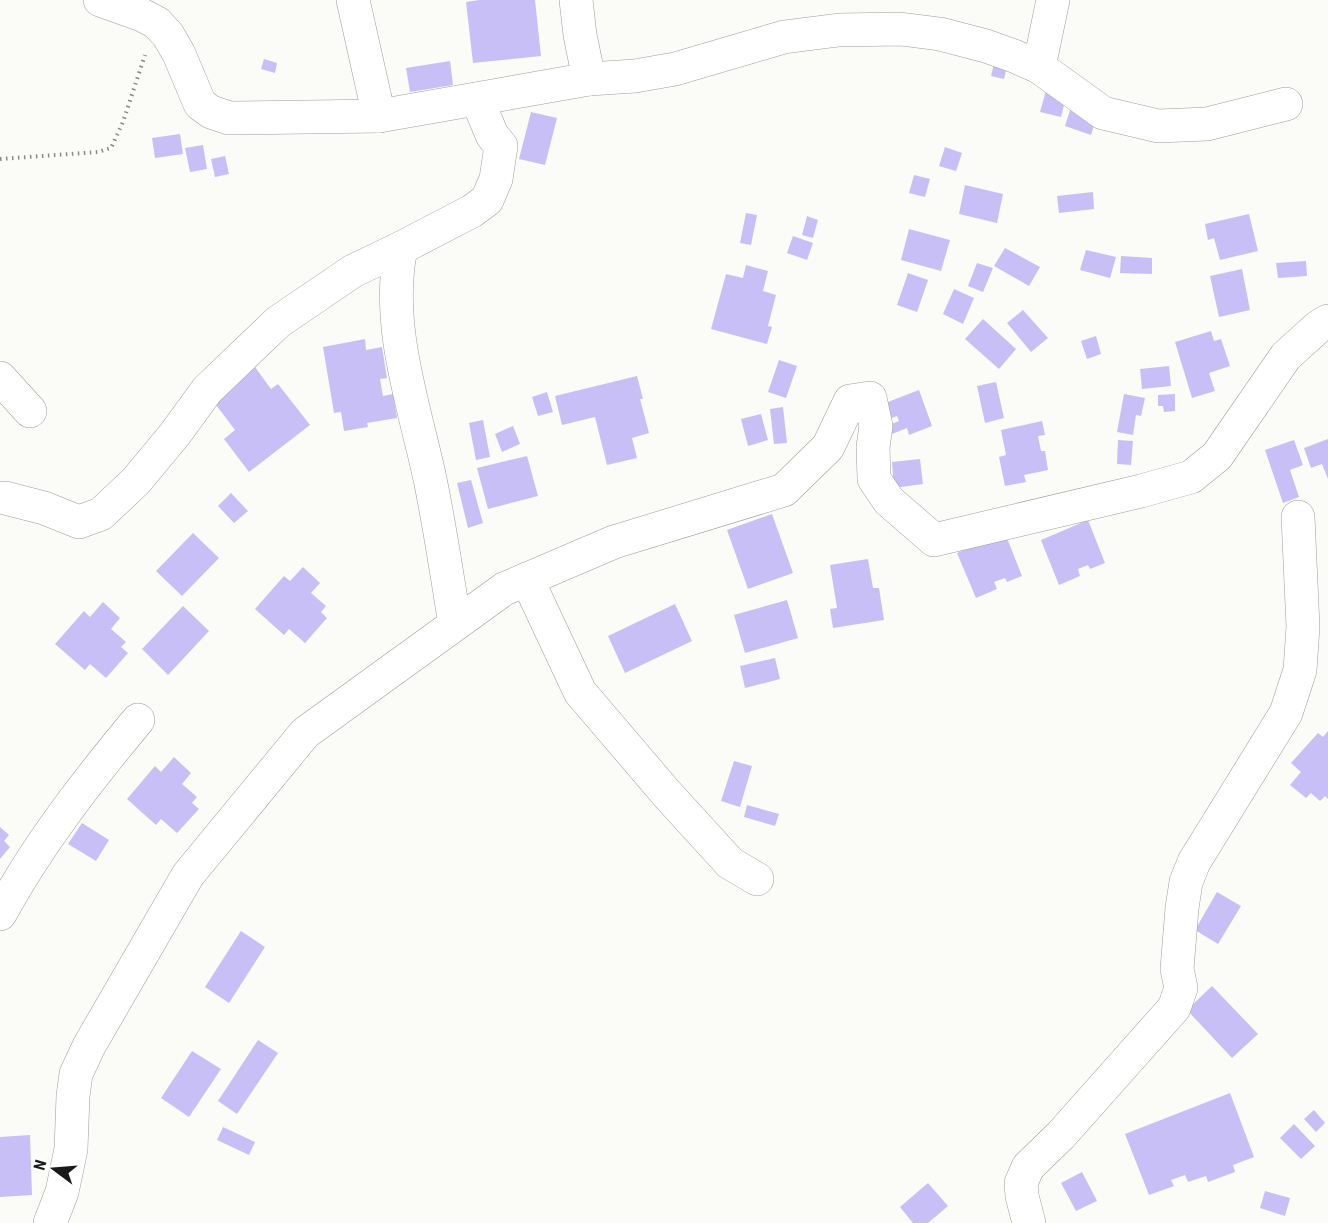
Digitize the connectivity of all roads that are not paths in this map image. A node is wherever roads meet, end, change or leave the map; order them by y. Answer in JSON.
{"nodes":[{"id":1,"x":100,"y":0,"type":"edge"},
{"id":2,"x":353,"y":0,"type":"edge"},
{"id":3,"x":576,"y":0,"type":"edge"},
{"id":4,"x":1053,"y":0,"type":"edge"},
{"id":5,"x":1039,"y":67,"type":"junction"},
{"id":6,"x":589,"y":79,"type":"junction"},
{"id":7,"x":477,"y":99,"type":"junction"},
{"id":8,"x":1286,"y":104,"type":"dead end"},
{"id":9,"x":379,"y":116,"type":"junction"},
{"id":10,"x":401,"y":248,"type":"junction"},
{"id":11,"x":1328,"y":321,"type":"edge"},
{"id":12,"x":0,"y":378,"type":"edge"},
{"id":13,"x":30,"y":411,"type":"dead end"},
{"id":14,"x":5,"y":498,"type":"dead end"},
{"id":15,"x":1298,"y":517,"type":"dead end"},
{"id":16,"x":527,"y":579,"type":"junction"},
{"id":17,"x":454,"y":624,"type":"junction"},
{"id":18,"x":138,"y":720,"type":"dead end"},
{"id":19,"x":757,"y":879,"type":"dead end"},
{"id":20,"x":0,"y":914,"type":"edge"},
{"id":21,"x":50,"y":1223,"type":"edge"},
{"id":22,"x":1029,"y":1223,"type":"edge"}],
"edges":[{"from":1,"to":9,"type":"street"},
{"from":2,"to":9,"type":"street"},
{"from":3,"to":6,"type":"street"},
{"from":4,"to":5,"type":"street"},
{"from":5,"to":6,"type":"street"},
{"from":5,"to":8,"type":"street"},
{"from":6,"to":7,"type":"street"},
{"from":7,"to":9,"type":"street"},
{"from":7,"to":10,"type":"street"},
{"from":10,"to":14,"type":"street"},
{"from":10,"to":17,"type":"street"},
{"from":11,"to":16,"type":"street"},
{"from":12,"to":13,"type":"street"},
{"from":15,"to":22,"type":"street"},
{"from":16,"to":17,"type":"street"},
{"from":16,"to":19,"type":"street"},
{"from":17,"to":21,"type":"street"},
{"from":18,"to":20,"type":"street"}]}
